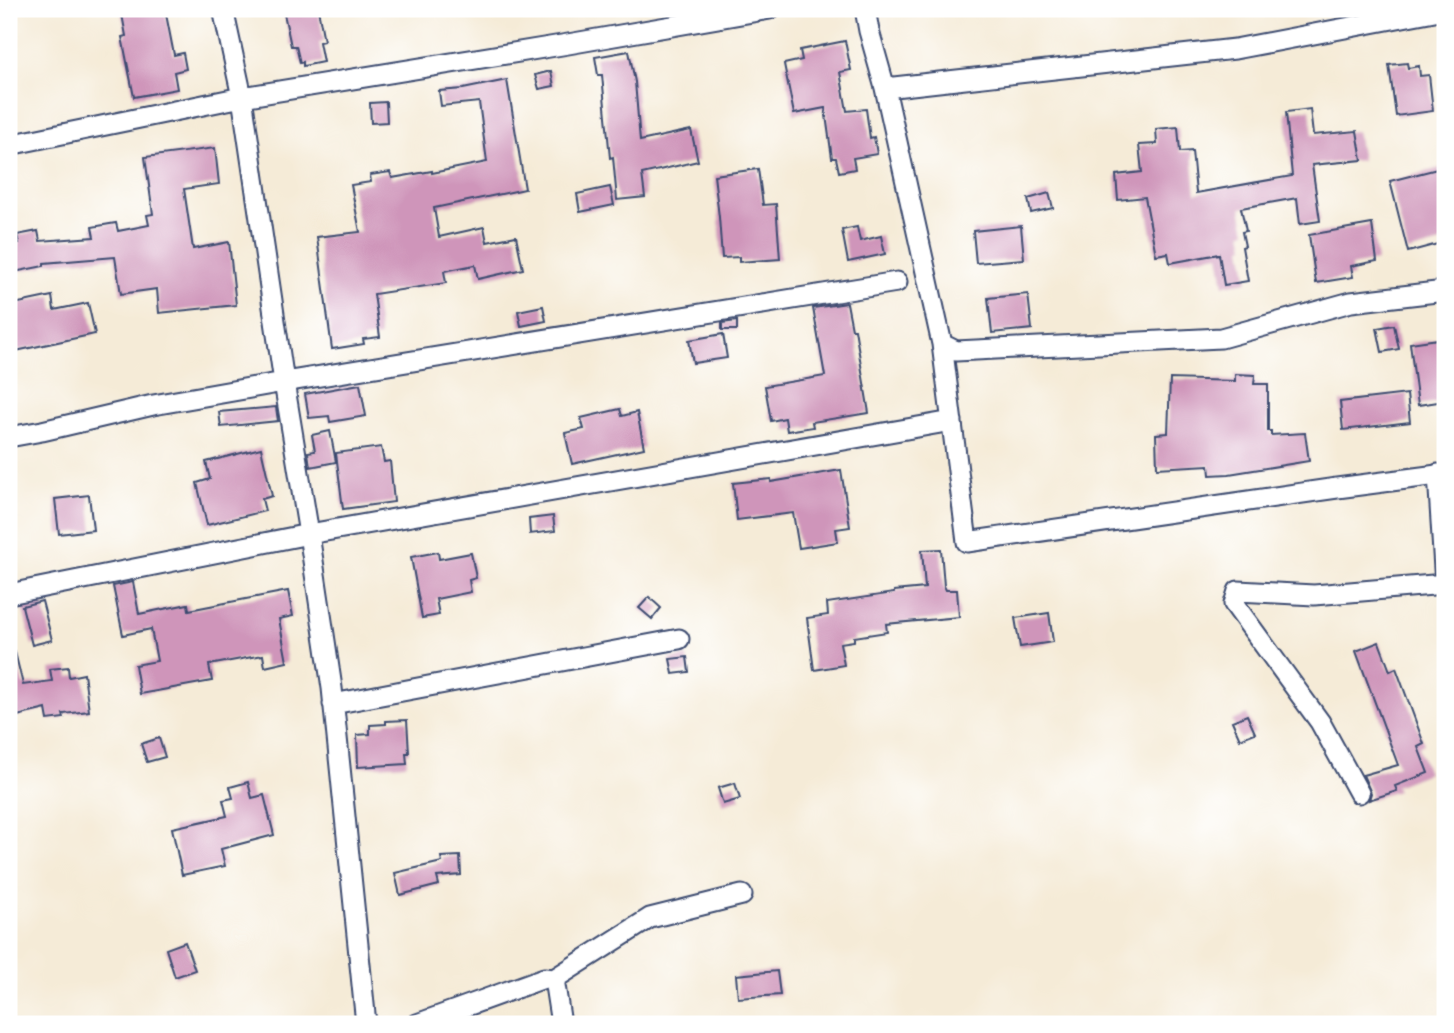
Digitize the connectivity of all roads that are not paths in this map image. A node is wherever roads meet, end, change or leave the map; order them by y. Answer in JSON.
{"nodes":[{"id":1,"x":223,"y":9,"type":"edge"},
{"id":2,"x":770,"y":9,"type":"edge"},
{"id":3,"x":866,"y":9,"type":"edge"},
{"id":4,"x":1445,"y":9,"type":"edge"},
{"id":5,"x":885,"y":88,"type":"junction"},
{"id":6,"x":242,"y":97,"type":"junction"},
{"id":7,"x":9,"y":145,"type":"edge"},
{"id":8,"x":897,"y":282,"type":"dead end"},
{"id":9,"x":1445,"y":291,"type":"edge"},
{"id":10,"x":942,"y":344,"type":"junction"},
{"id":11,"x":284,"y":382,"type":"junction"},
{"id":12,"x":952,"y":421,"type":"junction"},
{"id":13,"x":9,"y":437,"type":"edge"},
{"id":14,"x":1442,"y":474,"type":"edge"},
{"id":15,"x":309,"y":534,"type":"junction"},
{"id":16,"x":1445,"y":584,"type":"edge"},
{"id":17,"x":9,"y":594,"type":"edge"},
{"id":18,"x":679,"y":639,"type":"dead end"},
{"id":19,"x":333,"y":704,"type":"junction"},
{"id":20,"x":1359,"y":793,"type":"dead end"},
{"id":21,"x":742,"y":895,"type":"dead end"},
{"id":22,"x":554,"y":979,"type":"junction"},
{"id":23,"x":366,"y":1024,"type":"edge"},
{"id":24,"x":417,"y":1024,"type":"edge"},
{"id":25,"x":561,"y":1024,"type":"edge"}],
"edges":[{"from":1,"to":6,"type":"street"},
{"from":2,"to":6,"type":"street"},
{"from":3,"to":5,"type":"street"},
{"from":4,"to":5,"type":"street"},
{"from":5,"to":10,"type":"street"},
{"from":6,"to":7,"type":"street"},
{"from":6,"to":11,"type":"street"},
{"from":8,"to":11,"type":"street"},
{"from":9,"to":10,"type":"street"},
{"from":10,"to":12,"type":"street"},
{"from":11,"to":13,"type":"street"},
{"from":11,"to":15,"type":"street"},
{"from":12,"to":14,"type":"street"},
{"from":12,"to":15,"type":"street"},
{"from":14,"to":16,"type":"street"},
{"from":15,"to":17,"type":"street"},
{"from":15,"to":19,"type":"street"},
{"from":16,"to":20,"type":"street"},
{"from":18,"to":19,"type":"street"},
{"from":19,"to":23,"type":"street"},
{"from":21,"to":22,"type":"street"},
{"from":22,"to":24,"type":"street"},
{"from":22,"to":25,"type":"street"}]}
